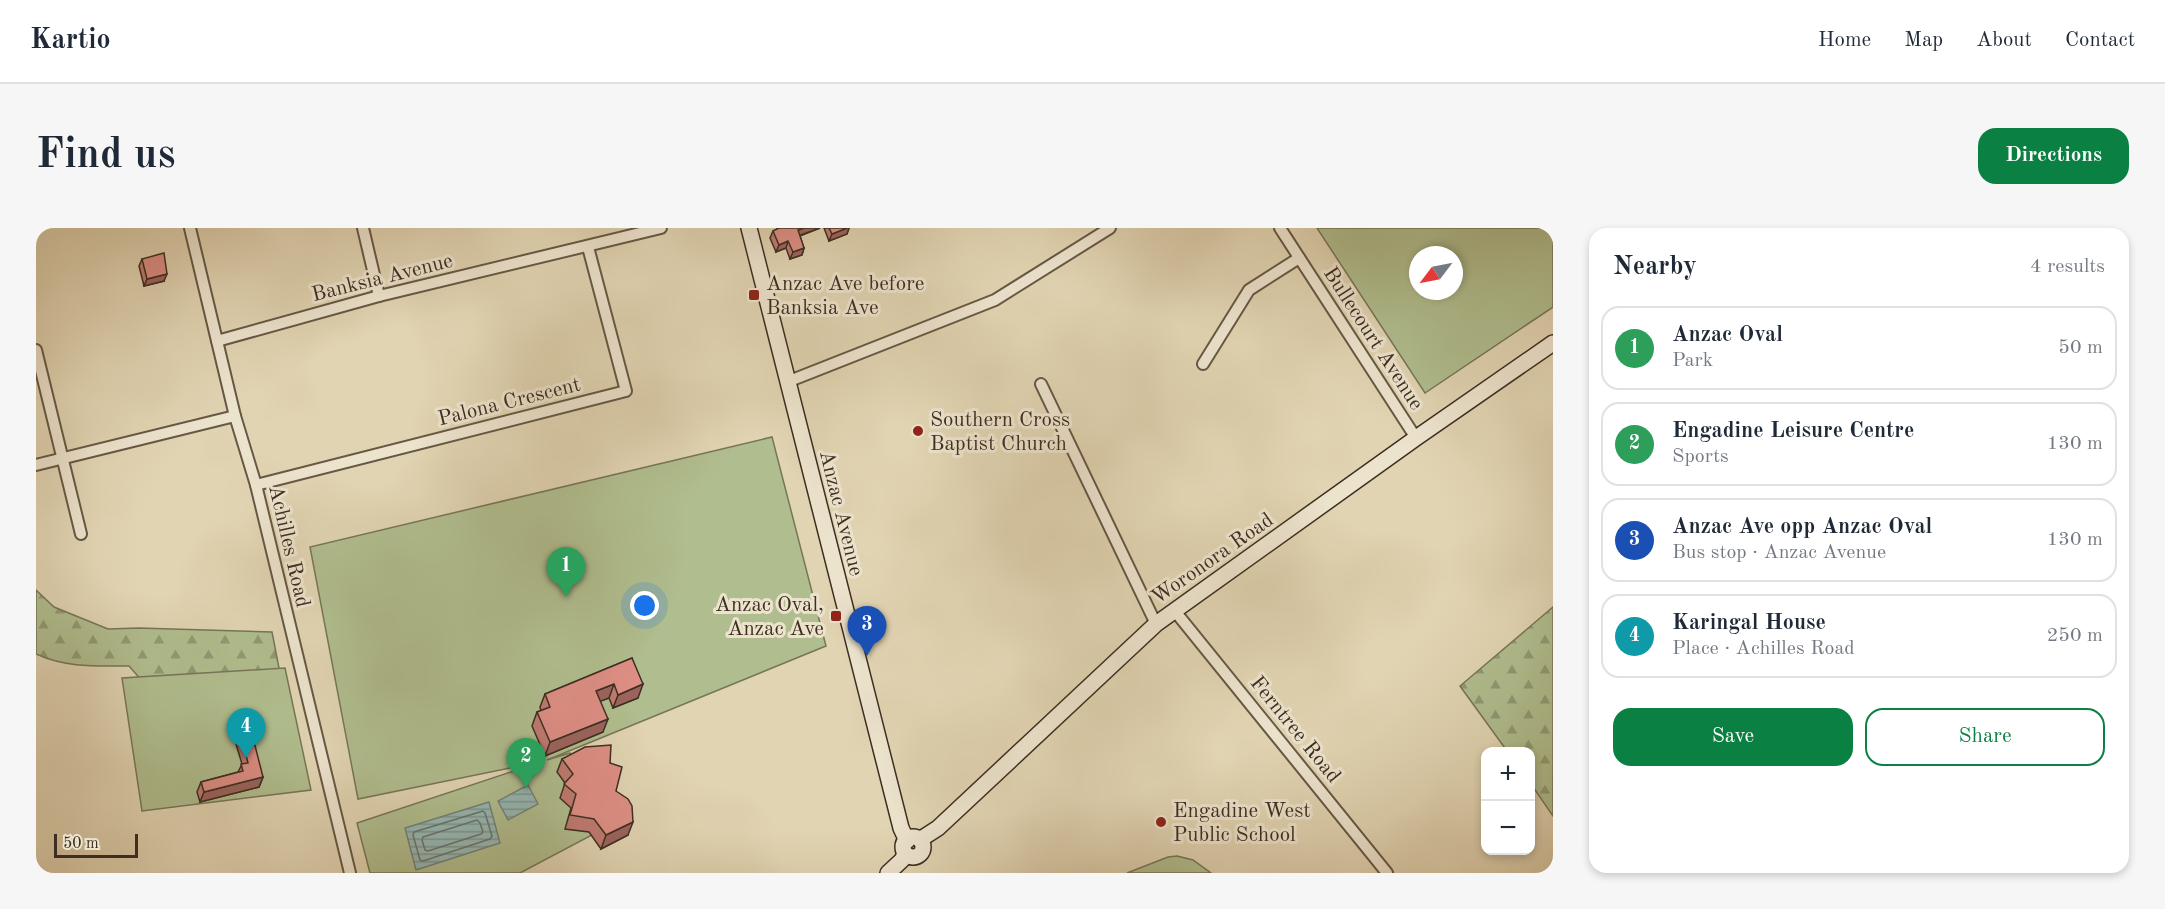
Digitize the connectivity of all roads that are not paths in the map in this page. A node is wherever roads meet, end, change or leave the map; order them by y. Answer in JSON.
{"nodes":[{"id":1,"x":190,"y":228,"type":"edge"},
{"id":2,"x":363,"y":228,"type":"edge"},
{"id":3,"x":661,"y":228,"type":"edge"},
{"id":4,"x":749,"y":228,"type":"edge"},
{"id":5,"x":1110,"y":228,"type":"edge"},
{"id":6,"x":1280,"y":228,"type":"edge"},
{"id":7,"x":588,"y":247,"type":"junction"},
{"id":8,"x":1299,"y":258,"type":"junction"},
{"id":9,"x":379,"y":296,"type":"junction"},
{"id":10,"x":217,"y":341,"type":"junction"},
{"id":11,"x":1553,"y":343,"type":"edge"},
{"id":12,"x":36,"y":350,"type":"edge"},
{"id":13,"x":1203,"y":364,"type":"dead end"},
{"id":14,"x":787,"y":381,"type":"junction"},
{"id":15,"x":1041,"y":384,"type":"dead end"},
{"id":16,"x":235,"y":416,"type":"junction"},
{"id":17,"x":1416,"y":438,"type":"junction"},
{"id":18,"x":62,"y":460,"type":"junction"},
{"id":19,"x":36,"y":465,"type":"edge"},
{"id":20,"x":256,"y":485,"type":"junction"},
{"id":21,"x":81,"y":534,"type":"dead end"},
{"id":22,"x":1174,"y":610,"type":"junction"},
{"id":23,"x":1156,"y":624,"type":"junction"},
{"id":24,"x":911,"y":845,"type":"junction"},
{"id":25,"x":350,"y":873,"type":"edge"},
{"id":26,"x":888,"y":873,"type":"edge"},
{"id":27,"x":1387,"y":873,"type":"edge"}],
"edges":[{"from":1,"to":10,"type":"street","name":"Achilles Road"},
{"from":2,"to":9,"type":"street"},
{"from":3,"to":7,"type":"street","name":"Banksia Avenue"},
{"from":4,"to":14,"type":"street","name":"Anzac Avenue"},
{"from":5,"to":14,"type":"street"},
{"from":6,"to":8,"type":"street","name":"Bullecourt Avenue"},
{"from":7,"to":9,"type":"street","name":"Banksia Avenue"},
{"from":7,"to":20,"type":"street","name":"Palona Crescent"},
{"from":8,"to":13,"type":"street"},
{"from":8,"to":17,"type":"street","name":"Bullecourt Avenue"},
{"from":9,"to":10,"type":"street","name":"Banksia Avenue"},
{"from":10,"to":16,"type":"street","name":"Achilles Road"},
{"from":11,"to":17,"type":"street","name":"Woronora Road"},
{"from":12,"to":18,"type":"street"},
{"from":14,"to":24,"type":"street","name":"Anzac Avenue"},
{"from":15,"to":23,"type":"street"},
{"from":16,"to":18,"type":"street"},
{"from":16,"to":20,"type":"street","name":"Achilles Road"},
{"from":17,"to":22,"type":"street","name":"Woronora Road"},
{"from":18,"to":19,"type":"street"},
{"from":18,"to":21,"type":"street"},
{"from":20,"to":25,"type":"street","name":"Achilles Road"},
{"from":22,"to":23,"type":"street","name":"Woronora Road"},
{"from":22,"to":27,"type":"street","name":"Ferntree Road"},
{"from":23,"to":24,"type":"street","name":"Woronora Road"},
{"from":24,"to":26,"type":"street","name":"Woronora Road"}]}
